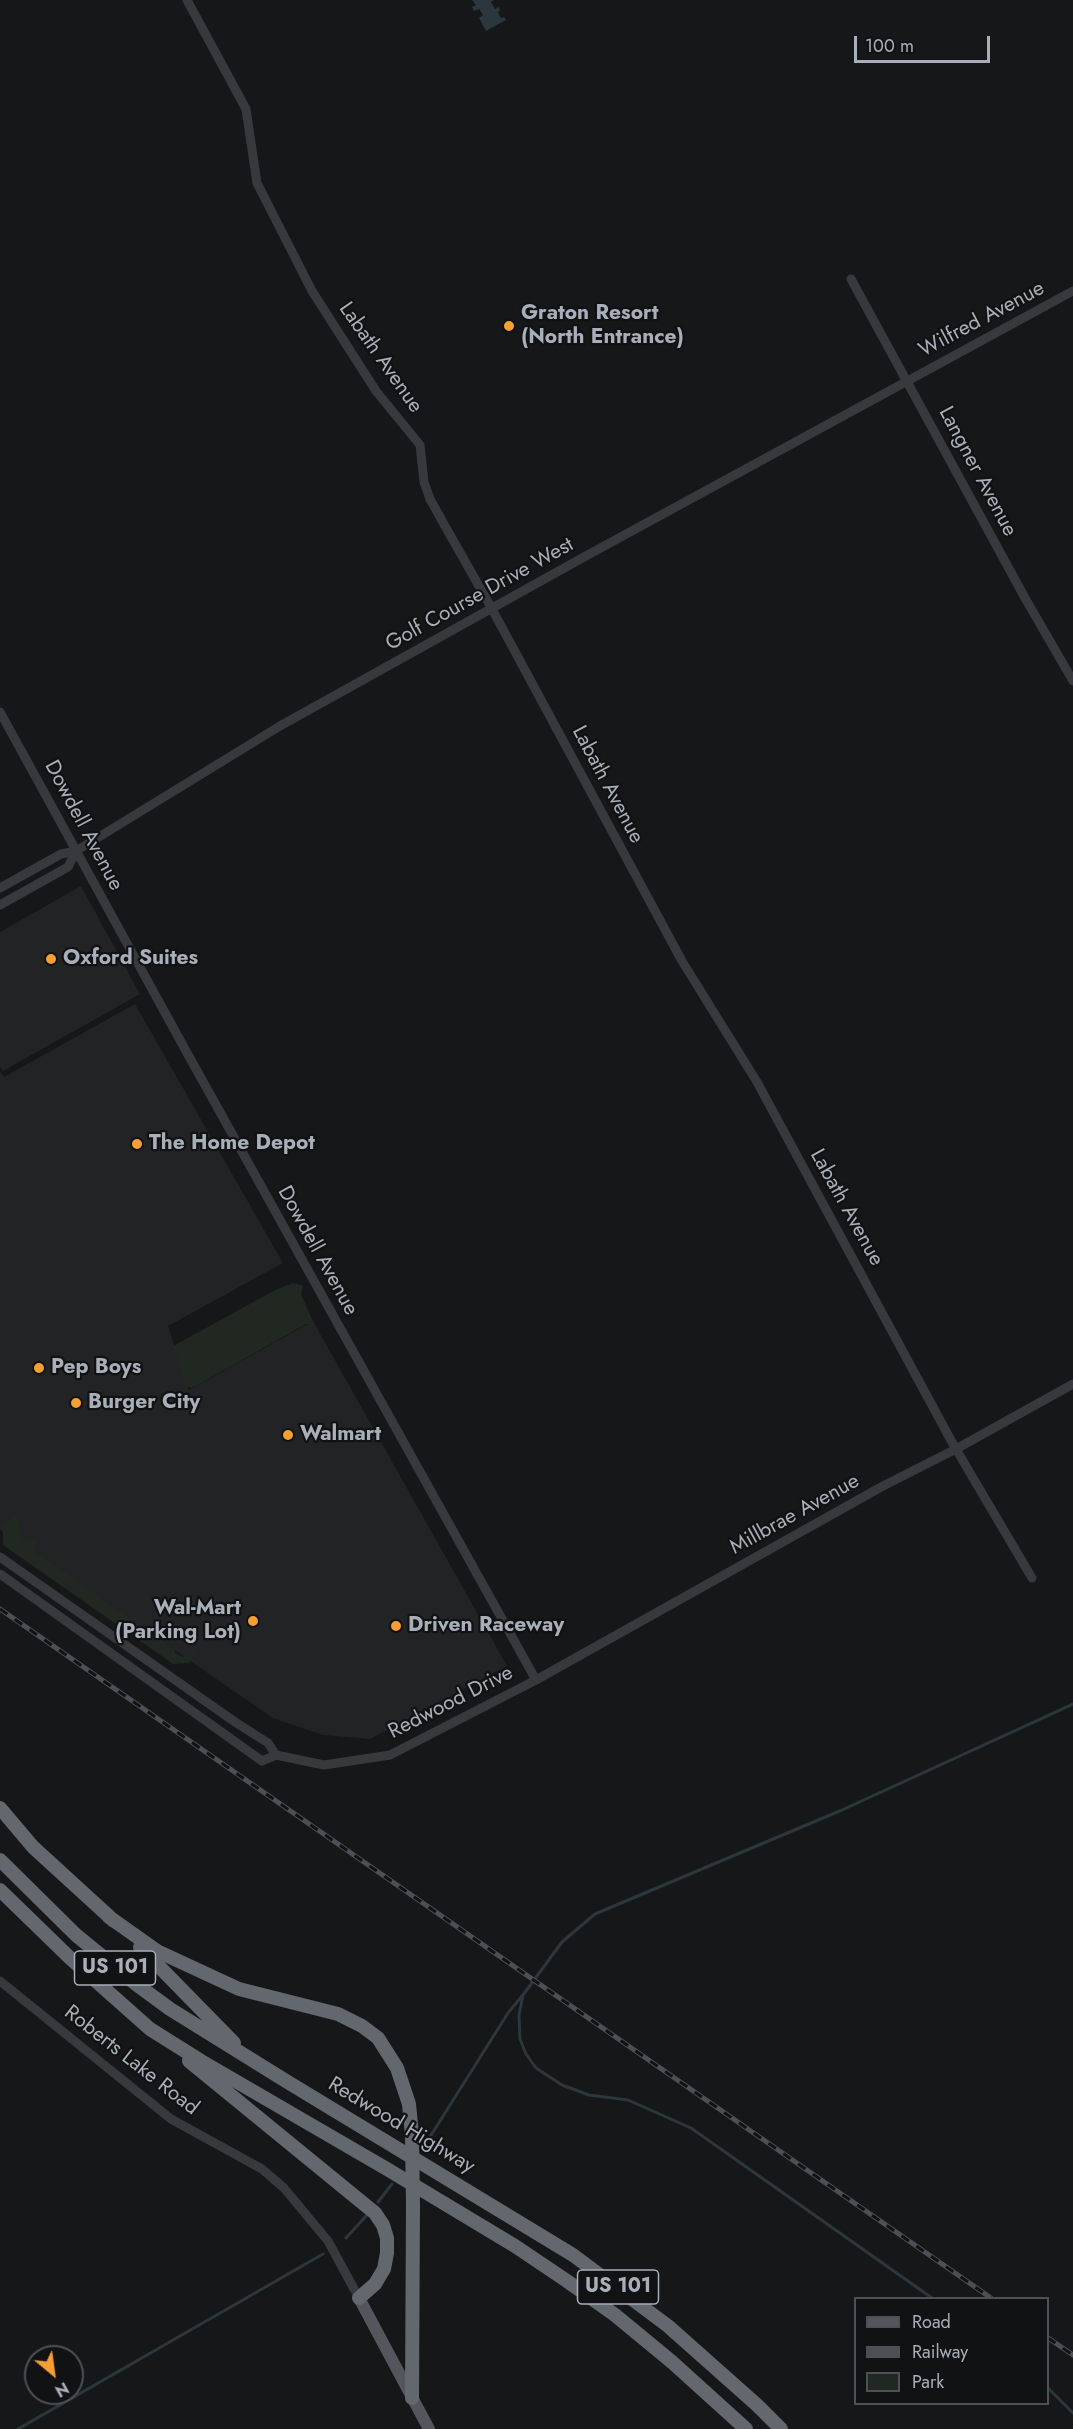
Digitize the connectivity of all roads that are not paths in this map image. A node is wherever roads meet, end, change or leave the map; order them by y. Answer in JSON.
{"nodes":[{"id":1,"x":187,"y":0,"type":"edge"},
{"id":2,"x":851,"y":279,"type":"dead end"},
{"id":3,"x":1073,"y":291,"type":"edge"},
{"id":4,"x":907,"y":380,"type":"junction"},
{"id":5,"x":492,"y":609,"type":"junction"},
{"id":6,"x":1073,"y":681,"type":"edge"},
{"id":7,"x":0,"y":712,"type":"edge"},
{"id":8,"x":75,"y":851,"type":"junction"},
{"id":9,"x":0,"y":888,"type":"edge"},
{"id":10,"x":0,"y":905,"type":"edge"},
{"id":11,"x":1073,"y":1384,"type":"edge"},
{"id":12,"x":956,"y":1449,"type":"junction"},
{"id":13,"x":0,"y":1557,"type":"edge"},
{"id":14,"x":0,"y":1574,"type":"edge"},
{"id":15,"x":1032,"y":1578,"type":"dead end"},
{"id":16,"x":536,"y":1680,"type":"junction"},
{"id":17,"x":276,"y":1755,"type":"junction"},
{"id":18,"x":0,"y":1808,"type":"edge"},
{"id":19,"x":0,"y":1860,"type":"edge"},
{"id":20,"x":0,"y":1890,"type":"edge"},
{"id":21,"x":109,"y":1917,"type":"junction"},
{"id":22,"x":0,"y":1981,"type":"edge"},
{"id":23,"x":150,"y":2029,"type":"junction"},
{"id":24,"x":246,"y":2055,"type":"junction"},
{"id":25,"x":359,"y":2298,"type":"junction"},
{"id":26,"x":412,"y":2398,"type":"junction"},
{"id":27,"x":429,"y":2429,"type":"edge"},
{"id":28,"x":746,"y":2429,"type":"edge"},
{"id":29,"x":781,"y":2429,"type":"edge"}],
"edges":[{"from":1,"to":5,"type":"street","name":"Labath Avenue"},
{"from":2,"to":4,"type":"street","name":"Langner Avenue"},
{"from":3,"to":4,"type":"street","name":"Wilfred Avenue"},
{"from":4,"to":5,"type":"street","name":"Golf Course Drive West"},
{"from":4,"to":6,"type":"street","name":"Langner Avenue"},
{"from":5,"to":8,"type":"street","name":"Golf Course Drive West"},
{"from":5,"to":12,"type":"street","name":"Labath Avenue"},
{"from":7,"to":8,"type":"street","name":"Dowdell Avenue"},
{"from":8,"to":9,"type":"street"},
{"from":8,"to":10,"type":"street"},
{"from":8,"to":16,"type":"street","name":"Dowdell Avenue"},
{"from":11,"to":12,"type":"street","name":"Millbrae Avenue"},
{"from":12,"to":15,"type":"street","name":"Labath Avenue"},
{"from":12,"to":16,"type":"street","name":"Millbrae Avenue"},
{"from":13,"to":17,"type":"street"},
{"from":14,"to":17,"type":"street","name":"Redwood Drive"},
{"from":16,"to":17,"type":"street","name":"Redwood Drive"},
{"from":18,"to":21,"type":"highway"},
{"from":19,"to":24,"type":"highway","name":"Redwood Highway","number":"US 101"},
{"from":20,"to":23,"type":"highway","name":"Redwood Highway","number":"US 101"},
{"from":21,"to":24,"type":"highway"},
{"from":21,"to":26,"type":"highway","bridge":true},
{"from":22,"to":25,"type":"street","name":"Roberts Lake Road"},
{"from":23,"to":25,"type":"highway"},
{"from":23,"to":28,"type":"highway","name":"Redwood Highway","number":"US 101"},
{"from":24,"to":29,"type":"highway","name":"Redwood Highway","number":"US 101"},
{"from":25,"to":26,"type":"main road"},
{"from":26,"to":27,"type":"main road"}]}
